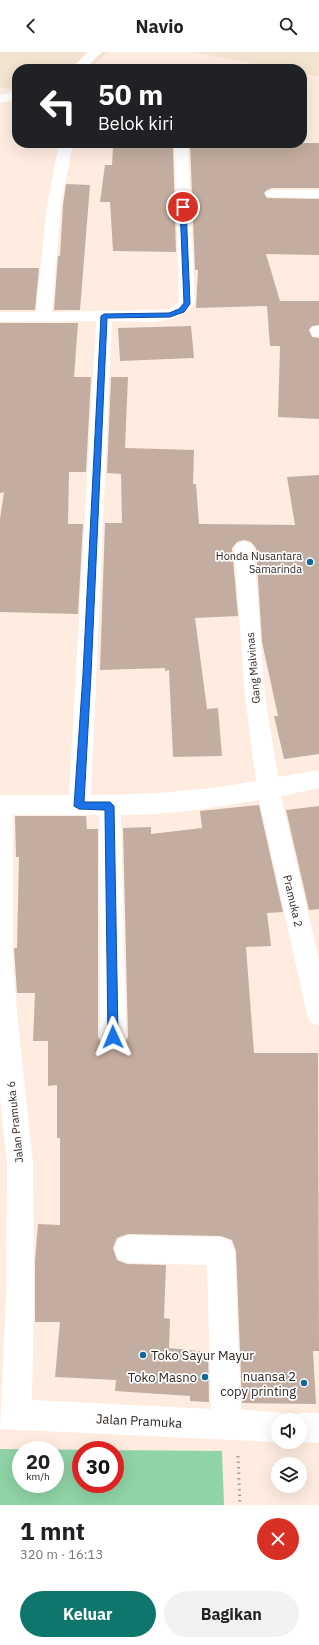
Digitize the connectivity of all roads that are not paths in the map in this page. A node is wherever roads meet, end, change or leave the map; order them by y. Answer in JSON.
{"nodes":[{"id":1,"x":96,"y":52,"type":"edge"},
{"id":2,"x":83,"y":64,"type":"edge"},
{"id":3,"x":12,"y":96,"type":"edge"},
{"id":4,"x":0,"y":99,"type":"edge"},
{"id":5,"x":65,"y":148,"type":"edge"},
{"id":6,"x":181,"y":148,"type":"edge"},
{"id":7,"x":272,"y":194,"type":"dead end"},
{"id":8,"x":319,"y":194,"type":"edge"},
{"id":9,"x":0,"y":316,"type":"edge"},
{"id":10,"x":44,"y":316,"type":"junction"},
{"id":11,"x":104,"y":316,"type":"junction"},
{"id":12,"x":244,"y":548,"type":"dead end"},
{"id":13,"x":319,"y":779,"type":"edge"},
{"id":14,"x":268,"y":788,"type":"junction"},
{"id":15,"x":1,"y":805,"type":"edge"},
{"id":16,"x":79,"y":806,"type":"junction"},
{"id":17,"x":110,"y":806,"type":"junction"},
{"id":18,"x":319,"y":1014,"type":"edge"},
{"id":19,"x":113,"y":1037,"type":"dead end"},
{"id":20,"x":128,"y":1249,"type":"dead end"},
{"id":21,"x":9,"y":1415,"type":"edge"},
{"id":22,"x":226,"y":1425,"type":"junction"},
{"id":23,"x":271,"y":1428,"type":"edge"},
{"id":24,"x":307,"y":1428,"type":"edge"},
{"id":25,"x":319,"y":1428,"type":"edge"}],
"edges":[{"from":1,"to":2,"type":"street"},
{"from":3,"to":4,"type":"street"},
{"from":5,"to":10,"type":"street"},
{"from":6,"to":11,"type":"street"},
{"from":7,"to":8,"type":"street"},
{"from":9,"to":10,"type":"street"},
{"from":10,"to":11,"type":"street"},
{"from":11,"to":16,"type":"street"},
{"from":12,"to":14,"type":"street","name":"Gang Malvinas"},
{"from":13,"to":14,"type":"street"},
{"from":14,"to":17,"type":"street"},
{"from":14,"to":18,"type":"street","name":"Pramuka 2"},
{"from":15,"to":16,"type":"street"},
{"from":15,"to":21,"type":"street","name":"Jalan Pramuka 6"},
{"from":16,"to":17,"type":"street"},
{"from":17,"to":19,"type":"street"},
{"from":20,"to":22,"type":"street"},
{"from":21,"to":22,"type":"street","name":"Jalan Pramuka"},
{"from":22,"to":23,"type":"street","name":"Jalan Pramuka"},
{"from":24,"to":25,"type":"street"}]}
